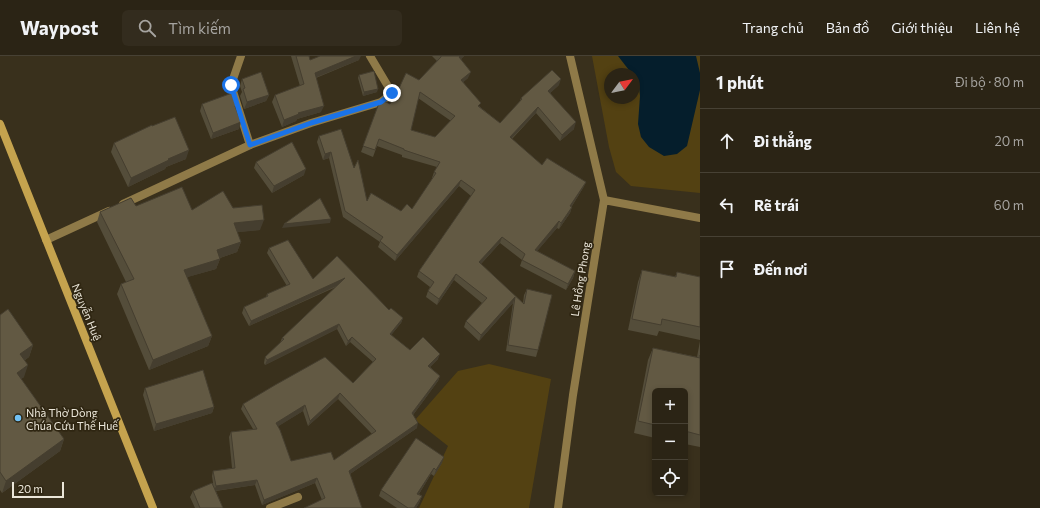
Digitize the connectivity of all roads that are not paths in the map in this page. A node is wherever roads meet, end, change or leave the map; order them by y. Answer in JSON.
{"nodes":[{"id":1,"x":241,"y":56,"type":"edge"},
{"id":2,"x":370,"y":56,"type":"edge"},
{"id":3,"x":570,"y":56,"type":"edge"},
{"id":4,"x":0,"y":124,"type":"edge"},
{"id":5,"x":250,"y":145,"type":"junction"},
{"id":6,"x":604,"y":200,"type":"junction"},
{"id":7,"x":700,"y":218,"type":"edge"},
{"id":8,"x":46,"y":240,"type":"junction"},
{"id":9,"x":298,"y":498,"type":"dead end"},
{"id":10,"x":153,"y":508,"type":"edge"},
{"id":11,"x":270,"y":508,"type":"edge"},
{"id":12,"x":558,"y":508,"type":"edge"}],
"edges":[{"from":1,"to":5,"type":"street"},
{"from":2,"to":5,"type":"street"},
{"from":3,"to":6,"type":"street","name":"Lê Hồng Phong"},
{"from":4,"to":8,"type":"main road","name":"Nguyễn Huệ"},
{"from":5,"to":8,"type":"street"},
{"from":6,"to":7,"type":"street"},
{"from":6,"to":12,"type":"street","name":"Lê Hồng Phong"},
{"from":8,"to":10,"type":"main road","name":"Nguyễn Huệ"},
{"from":9,"to":11,"type":"street"}]}
